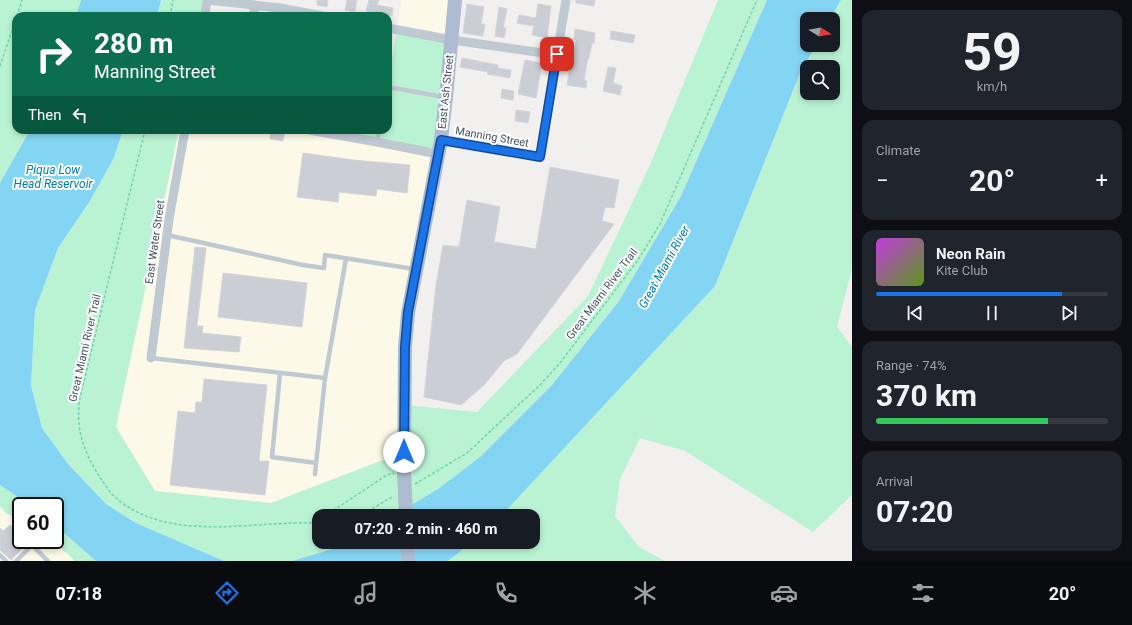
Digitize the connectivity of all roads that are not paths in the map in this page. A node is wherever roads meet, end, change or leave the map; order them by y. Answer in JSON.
{"nodes":[{"id":1,"x":208,"y":0,"type":"edge"},
{"id":2,"x":455,"y":0,"type":"edge"},
{"id":3,"x":566,"y":0,"type":"edge"},
{"id":4,"x":254,"y":3,"type":"edge"},
{"id":5,"x":280,"y":4,"type":"edge"},
{"id":6,"x":206,"y":12,"type":"edge"},
{"id":7,"x":309,"y":12,"type":"edge"},
{"id":8,"x":392,"y":29,"type":"edge"},
{"id":9,"x":452,"y":40,"type":"junction"},
{"id":10,"x":557,"y":54,"type":"junction"},
{"id":11,"x":392,"y":88,"type":"edge"},
{"id":12,"x":446,"y":97,"type":"junction"},
{"id":13,"x":184,"y":134,"type":"edge"},
{"id":14,"x":332,"y":134,"type":"edge"},
{"id":15,"x":378,"y":134,"type":"edge"},
{"id":16,"x":441,"y":140,"type":"junction"},
{"id":17,"x":377,"y":142,"type":"junction"},
{"id":18,"x":438,"y":154,"type":"junction"},
{"id":19,"x":167,"y":235,"type":"junction"},
{"id":20,"x":346,"y":259,"type":"junction"},
{"id":21,"x":416,"y":269,"type":"junction"},
{"id":22,"x":151,"y":358,"type":"joint"},
{"id":23,"x":280,"y":373,"type":"junction"},
{"id":24,"x":325,"y":378,"type":"junction"},
{"id":25,"x":316,"y":463,"type":"junction"},
{"id":26,"x":315,"y":474,"type":"dead end"},
{"id":27,"x":406,"y":509,"type":"edge"},
{"id":28,"x":407,"y":549,"type":"edge"},
{"id":29,"x":0,"y":555,"type":"edge"},
{"id":30,"x":6,"y":561,"type":"edge"},
{"id":31,"x":16,"y":561,"type":"edge"},
{"id":32,"x":48,"y":561,"type":"edge"},
{"id":33,"x":408,"y":561,"type":"edge"}],
"edges":[{"from":1,"to":4,"type":"street"},
{"from":1,"to":6,"type":"street"},
{"from":2,"to":9,"type":"main road","name":"East Ash Street"},
{"from":3,"to":10,"type":"street"},
{"from":4,"to":5,"type":"street"},
{"from":5,"to":7,"type":"street"},
{"from":8,"to":9,"type":"street"},
{"from":9,"to":10,"type":"street"},
{"from":9,"to":12,"type":"main road","name":"East Ash Street"},
{"from":10,"to":16,"type":"street","name":"Manning Street"},
{"from":11,"to":12,"type":"lane"},
{"from":12,"to":16,"type":"main road","name":"East Ash Street"},
{"from":13,"to":19,"type":"street","name":"East Water Street"},
{"from":14,"to":17,"type":"street"},
{"from":15,"to":17,"type":"lane"},
{"from":16,"to":18,"type":"main road","name":"East Ash Street"},
{"from":17,"to":18,"type":"street"},
{"from":18,"to":21,"type":"main road","name":"East Ash Street"},
{"from":19,"to":20,"type":"lane"},
{"from":19,"to":22,"type":"street","name":"East Water Street"},
{"from":20,"to":21,"type":"lane"},
{"from":20,"to":24,"type":"lane"},
{"from":21,"to":27,"type":"main road","name":"East Ash Street","bridge":true},
{"from":22,"to":23,"type":"lane"},
{"from":23,"to":24,"type":"lane"},
{"from":23,"to":25,"type":"lane"},
{"from":24,"to":25,"type":"lane"},
{"from":25,"to":26,"type":"lane"},
{"from":28,"to":33,"type":"main road"},
{"from":29,"to":30,"type":"lane"},
{"from":31,"to":32,"type":"lane"}]}
